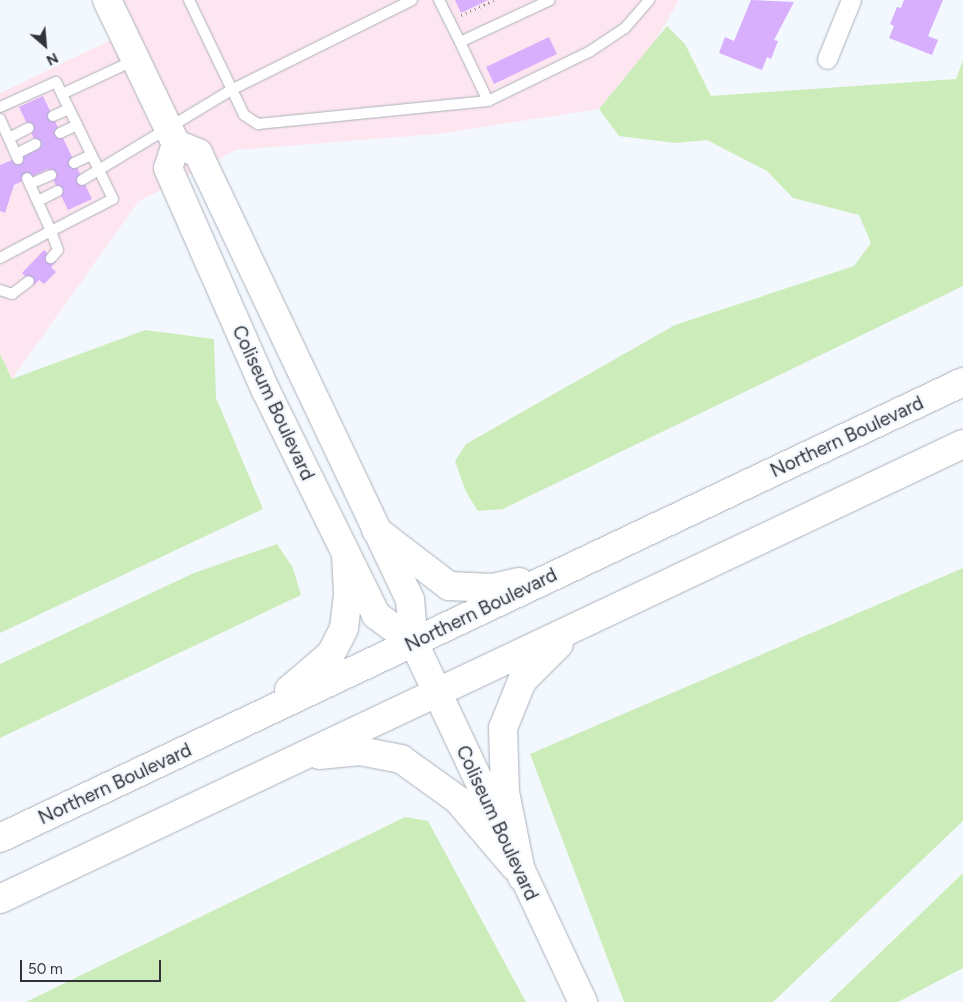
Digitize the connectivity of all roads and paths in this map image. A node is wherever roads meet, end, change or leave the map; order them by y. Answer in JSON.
{"nodes":[{"id":1,"x":107,"y":0,"type":"edge"},
{"id":2,"x":189,"y":0,"type":"edge"},
{"id":3,"x":412,"y":0,"type":"edge"},
{"id":4,"x":439,"y":0,"type":"edge"},
{"id":5,"x":494,"y":0,"type":"edge"},
{"id":6,"x":550,"y":0,"type":"edge"},
{"id":7,"x":649,"y":0,"type":"edge"},
{"id":8,"x":851,"y":0,"type":"edge"},
{"id":9,"x":449,"y":21,"type":"junction"},
{"id":10,"x":460,"y":42,"type":"junction"},
{"id":11,"x":827,"y":59,"type":"dead end"},
{"id":12,"x":136,"y":60,"type":"junction"},
{"id":13,"x":231,"y":90,"type":"junction"},
{"id":14,"x":62,"y":94,"type":"junction"},
{"id":15,"x":488,"y":101,"type":"junction"},
{"id":16,"x":0,"y":107,"type":"edge"},
{"id":17,"x":69,"y":108,"type":"junction"},
{"id":18,"x":53,"y":116,"type":"dead end"},
{"id":19,"x":0,"y":118,"type":"edge"},
{"id":20,"x":77,"y":125,"type":"junction"},
{"id":21,"x":29,"y":128,"type":"dead end"},
{"id":22,"x":60,"y":133,"type":"dead end"},
{"id":23,"x":171,"y":135,"type":"junction"},
{"id":24,"x":9,"y":138,"type":"junction"},
{"id":25,"x":36,"y":144,"type":"dead end"},
{"id":26,"x":91,"y":155,"type":"junction"},
{"id":27,"x":74,"y":163,"type":"dead end"},
{"id":28,"x":100,"y":172,"type":"junction"},
{"id":29,"x":51,"y":175,"type":"dead end"},
{"id":30,"x":82,"y":180,"type":"dead end"},
{"id":31,"x":58,"y":191,"type":"dead end"},
{"id":32,"x":38,"y":201,"type":"junction"},
{"id":33,"x":51,"y":231,"type":"junction"},
{"id":34,"x":0,"y":258,"type":"edge"},
{"id":35,"x":51,"y":258,"type":"dead end"},
{"id":36,"x":30,"y":280,"type":"dead end"},
{"id":37,"x":0,"y":290,"type":"edge"},
{"id":38,"x":963,"y":382,"type":"edge"},
{"id":39,"x":963,"y":444,"type":"edge"},
{"id":40,"x":376,"y":530,"type":"junction"},
{"id":41,"x":346,"y":554,"type":"junction"},
{"id":42,"x":561,"y":572,"type":"junction"},
{"id":43,"x":604,"y":614,"type":"junction"},
{"id":44,"x":414,"y":642,"type":"junction"},
{"id":45,"x":436,"y":693,"type":"junction"},
{"id":46,"x":245,"y":722,"type":"junction"},
{"id":47,"x":291,"y":761,"type":"junction"},
{"id":48,"x":0,"y":838,"type":"edge"},
{"id":49,"x":522,"y":877,"type":"junction"},
{"id":50,"x":0,"y":899,"type":"edge"},
{"id":51,"x":583,"y":1002,"type":"edge"}],
"edges":[{"from":1,"to":12,"type":"main road"},
{"from":2,"to":13,"type":"lane"},
{"from":3,"to":13,"type":"lane"},
{"from":4,"to":9,"type":"lane"},
{"from":5,"to":9,"type":"path"},
{"from":6,"to":10,"type":"lane"},
{"from":7,"to":15,"type":"lane"},
{"from":8,"to":11,"type":"street"},
{"from":9,"to":10,"type":"lane"},
{"from":10,"to":15,"type":"lane"},
{"from":12,"to":14,"type":"lane"},
{"from":12,"to":23,"type":"main road"},
{"from":13,"to":15,"type":"lane"},
{"from":13,"to":23,"type":"lane"},
{"from":14,"to":16,"type":"lane"},
{"from":14,"to":17,"type":"lane"},
{"from":17,"to":18,"type":"lane"},
{"from":17,"to":20,"type":"lane"},
{"from":19,"to":24,"type":"lane"},
{"from":20,"to":22,"type":"lane"},
{"from":20,"to":26,"type":"lane"},
{"from":21,"to":24,"type":"lane"},
{"from":23,"to":28,"type":"lane"},
{"from":23,"to":40,"type":"main road","name":"Coliseum Boulevard"},
{"from":23,"to":41,"type":"main road","name":"Coliseum Boulevard"},
{"from":24,"to":25,"type":"lane"},
{"from":26,"to":27,"type":"lane"},
{"from":26,"to":28,"type":"lane"},
{"from":28,"to":30,"type":"lane"},
{"from":28,"to":33,"type":"lane"},
{"from":29,"to":32,"type":"lane"},
{"from":31,"to":32,"type":"lane"},
{"from":32,"to":33,"type":"lane"},
{"from":33,"to":34,"type":"lane"},
{"from":33,"to":35,"type":"lane"},
{"from":36,"to":37,"type":"lane"},
{"from":38,"to":42,"type":"main road","name":"Northern Boulevard"},
{"from":39,"to":43,"type":"main road"},
{"from":40,"to":42,"type":"main road"},
{"from":40,"to":44,"type":"main road","name":"Coliseum Boulevard"},
{"from":41,"to":44,"type":"main road","name":"Coliseum Boulevard"},
{"from":41,"to":46,"type":"main road"},
{"from":42,"to":44,"type":"main road","name":"Northern Boulevard"},
{"from":43,"to":45,"type":"main road"},
{"from":43,"to":49,"type":"main road"},
{"from":44,"to":45,"type":"main road","name":"Coliseum Boulevard"},
{"from":44,"to":46,"type":"main road","name":"Northern Boulevard"},
{"from":45,"to":47,"type":"main road"},
{"from":45,"to":49,"type":"main road","name":"Coliseum Boulevard"},
{"from":46,"to":48,"type":"main road","name":"Northern Boulevard"},
{"from":47,"to":49,"type":"main road"},
{"from":47,"to":50,"type":"main road"},
{"from":49,"to":51,"type":"main road","name":"Coliseum Boulevard"}]}
